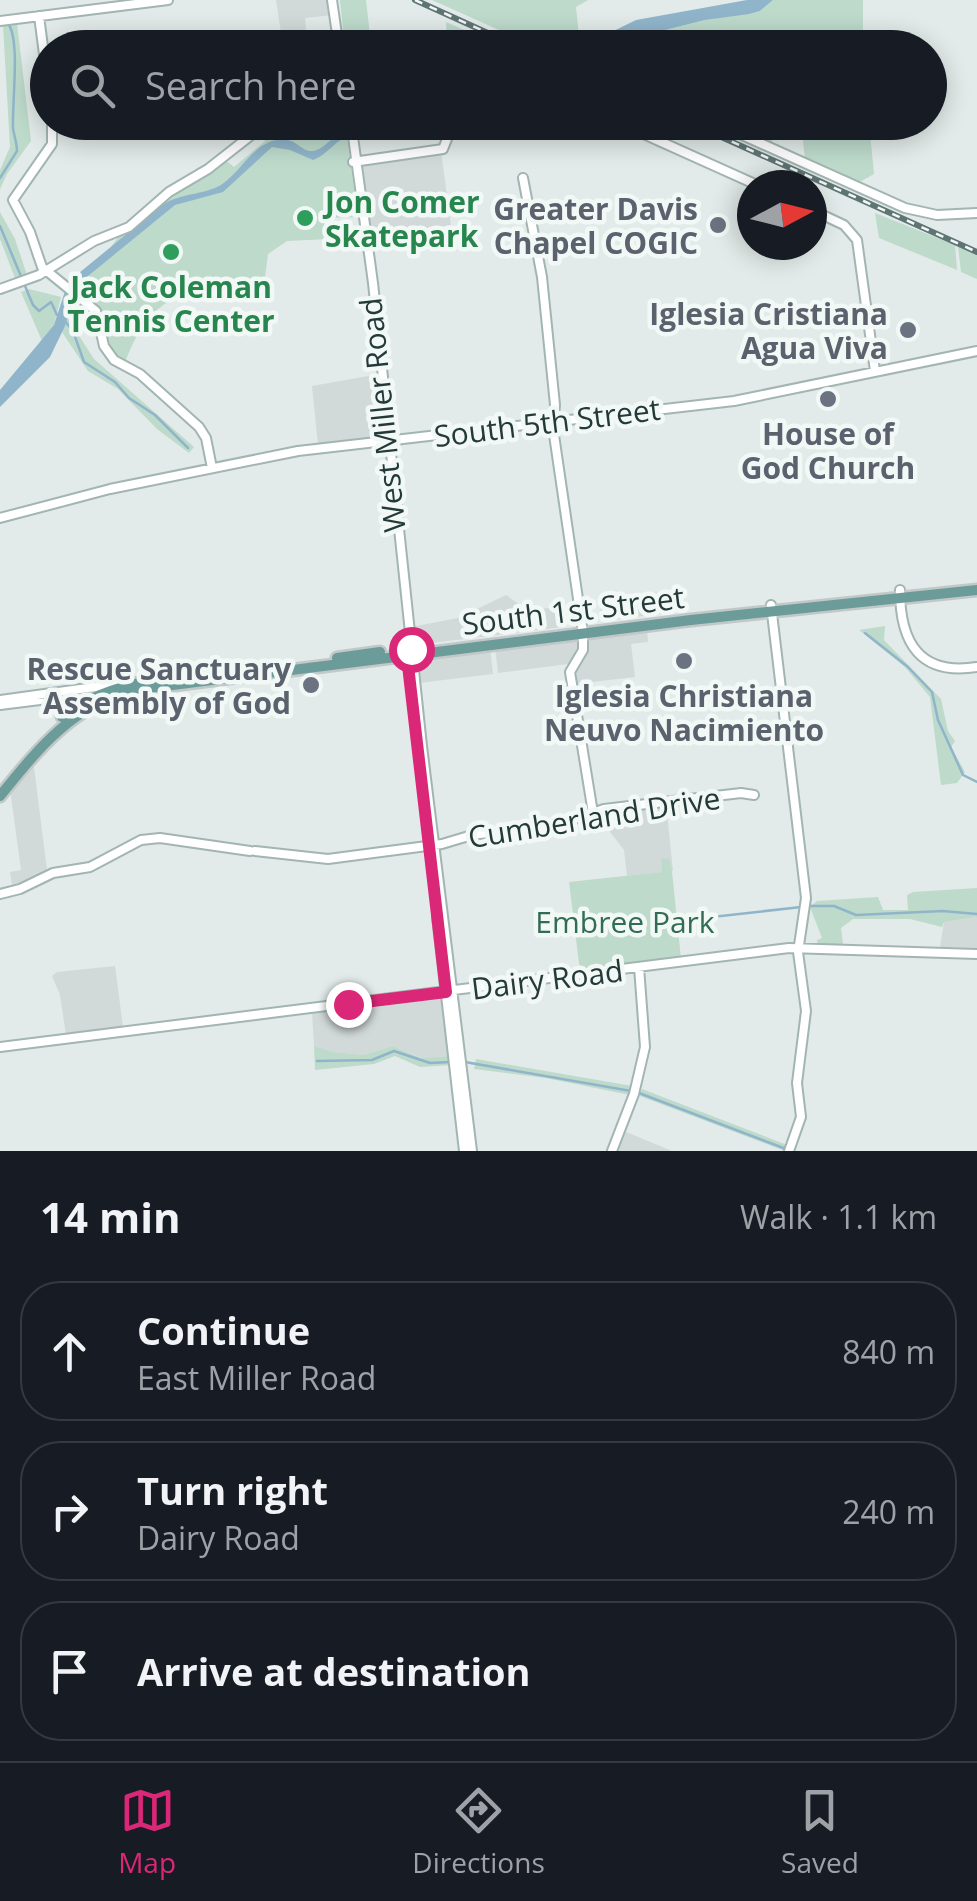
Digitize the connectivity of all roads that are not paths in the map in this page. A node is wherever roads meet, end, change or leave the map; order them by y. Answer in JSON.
{"nodes":[{"id":1,"x":168,"y":0,"type":"edge"},
{"id":2,"x":334,"y":0,"type":"edge"},
{"id":3,"x":39,"y":16,"type":"junction"},
{"id":4,"x":1,"y":21,"type":"edge"},
{"id":5,"x":41,"y":30,"type":"edge"},
{"id":6,"x":338,"y":30,"type":"edge"},
{"id":7,"x":52,"y":140,"type":"edge"},
{"id":8,"x":245,"y":140,"type":"edge"},
{"id":9,"x":351,"y":140,"type":"edge"},
{"id":10,"x":447,"y":140,"type":"edge"},
{"id":11,"x":658,"y":140,"type":"edge"},
{"id":12,"x":753,"y":140,"type":"edge"},
{"id":13,"x":355,"y":162,"type":"junction"},
{"id":14,"x":737,"y":176,"type":"edge"},
{"id":15,"x":523,"y":178,"type":"dead end"},
{"id":16,"x":977,"y":213,"type":"edge"},
{"id":17,"x":827,"y":217,"type":"edge"},
{"id":18,"x":46,"y":271,"type":"junction"},
{"id":19,"x":0,"y":289,"type":"edge"},
{"id":20,"x":977,"y":352,"type":"edge"},
{"id":21,"x":875,"y":371,"type":"junction"},
{"id":22,"x":554,"y":421,"type":"junction"},
{"id":23,"x":386,"y":441,"type":"junction"},
{"id":24,"x":212,"y":468,"type":"junction"},
{"id":25,"x":0,"y":518,"type":"edge"},
{"id":26,"x":977,"y":587,"type":"edge"},
{"id":27,"x":900,"y":594,"type":"junction"},
{"id":28,"x":771,"y":608,"type":"junction"},
{"id":29,"x":582,"y":630,"type":"junction"},
{"id":30,"x":409,"y":652,"type":"junction"},
{"id":31,"x":977,"y":667,"type":"edge"},
{"id":32,"x":130,"y":683,"type":"junction"},
{"id":33,"x":79,"y":700,"type":"junction"},
{"id":34,"x":95,"y":700,"type":"junction"},
{"id":35,"x":0,"y":703,"type":"edge"},
{"id":36,"x":38,"y":743,"type":"junction"},
{"id":37,"x":18,"y":768,"type":"junction"},
{"id":38,"x":0,"y":786,"type":"edge"},
{"id":39,"x":754,"y":795,"type":"dead end"},
{"id":40,"x":0,"y":796,"type":"edge"},
{"id":41,"x":594,"y":813,"type":"junction"},
{"id":42,"x":431,"y":846,"type":"junction"},
{"id":43,"x":0,"y":894,"type":"edge"},
{"id":44,"x":800,"y":948,"type":"junction"},
{"id":45,"x":977,"y":954,"type":"edge"},
{"id":46,"x":639,"y":968,"type":"junction"},
{"id":47,"x":449,"y":991,"type":"junction"},
{"id":48,"x":0,"y":1047,"type":"edge"},
{"id":49,"x":464,"y":1151,"type":"edge"},
{"id":50,"x":472,"y":1151,"type":"edge"},
{"id":51,"x":612,"y":1151,"type":"edge"},
{"id":52,"x":790,"y":1151,"type":"edge"}],
"edges":[{"from":1,"to":3,"type":"street"},
{"from":2,"to":6,"type":"street"},
{"from":3,"to":4,"type":"street"},
{"from":3,"to":5,"type":"street"},
{"from":7,"to":18,"type":"street"},
{"from":8,"to":18,"type":"street"},
{"from":9,"to":13,"type":"street","name":"West Miller Road"},
{"from":10,"to":13,"type":"street"},
{"from":11,"to":14,"type":"street"},
{"from":12,"to":16,"type":"street"},
{"from":13,"to":23,"type":"street","name":"West Miller Road"},
{"from":15,"to":22,"type":"street"},
{"from":17,"to":21,"type":"street"},
{"from":18,"to":19,"type":"street"},
{"from":18,"to":24,"type":"street"},
{"from":20,"to":21,"type":"street","name":"South 5th Street"},
{"from":21,"to":22,"type":"street","name":"South 5th Street"},
{"from":22,"to":23,"type":"street","name":"South 5th Street"},
{"from":22,"to":29,"type":"street"},
{"from":23,"to":24,"type":"street","name":"South 5th Street"},
{"from":23,"to":30,"type":"street","name":"West Miller Road"},
{"from":24,"to":25,"type":"street","name":"South 5th Street"},
{"from":26,"to":27,"type":"main road","name":"South 1st Street"},
{"from":27,"to":28,"type":"main road","name":"South 1st Street"},
{"from":27,"to":31,"type":"street"},
{"from":28,"to":29,"type":"main road","name":"South 1st Street"},
{"from":28,"to":44,"type":"street"},
{"from":29,"to":30,"type":"main road","name":"South 1st Street"},
{"from":29,"to":41,"type":"street"},
{"from":30,"to":32,"type":"main road","name":"South 1st Street"},
{"from":30,"to":34,"type":"main road","name":"South 1st Street"},
{"from":30,"to":42,"type":"street","name":"West Miller Road"},
{"from":32,"to":34,"type":"main road","name":"South 1st Street"},
{"from":32,"to":35,"type":"street","name":"South 1st Street"},
{"from":33,"to":34,"type":"main road"},
{"from":33,"to":35,"type":"street","name":"South 1st Street"},
{"from":33,"to":36,"type":"main road"},
{"from":34,"to":36,"type":"main road"},
{"from":36,"to":37,"type":"main road"},
{"from":37,"to":38,"type":"main road"},
{"from":37,"to":40,"type":"main road"},
{"from":39,"to":41,"type":"street","name":"Cumberland Drive"},
{"from":41,"to":42,"type":"street","name":"Cumberland Drive"},
{"from":42,"to":43,"type":"street","name":"Cumberland Drive"},
{"from":42,"to":47,"type":"street","name":"West Miller Road"},
{"from":44,"to":45,"type":"street","name":"Dairy Road"},
{"from":44,"to":46,"type":"street","name":"Dairy Road"},
{"from":44,"to":52,"type":"street"},
{"from":46,"to":47,"type":"street","name":"Dairy Road"},
{"from":46,"to":51,"type":"street"},
{"from":47,"to":48,"type":"street","name":"Dairy Road"},
{"from":47,"to":49,"type":"street"},
{"from":47,"to":50,"type":"street"}]}
